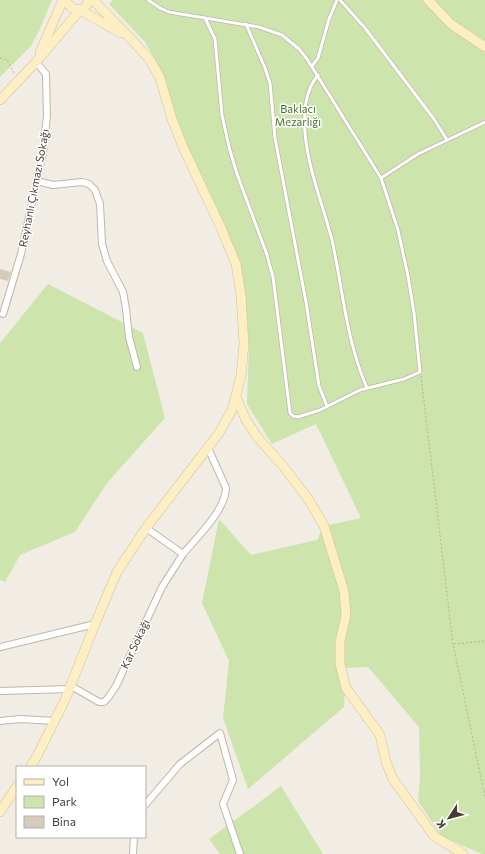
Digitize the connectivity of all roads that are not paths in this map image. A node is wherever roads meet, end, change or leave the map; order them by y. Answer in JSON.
{"nodes":[{"id":1,"x":65,"y":0,"type":"edge"},
{"id":2,"x":90,"y":0,"type":"edge"},
{"id":3,"x":93,"y":0,"type":"edge"},
{"id":4,"x":148,"y":0,"type":"edge"},
{"id":5,"x":337,"y":0,"type":"edge"},
{"id":6,"x":340,"y":0,"type":"edge"},
{"id":7,"x":428,"y":0,"type":"edge"},
{"id":8,"x":80,"y":10,"type":"junction"},
{"id":9,"x":205,"y":18,"type":"junction"},
{"id":10,"x":246,"y":24,"type":"junction"},
{"id":11,"x":132,"y":40,"type":"junction"},
{"id":12,"x":485,"y":47,"type":"edge"},
{"id":13,"x":36,"y":62,"type":"junction"},
{"id":14,"x":312,"y":66,"type":"junction"},
{"id":15,"x":318,"y":75,"type":"junction"},
{"id":16,"x":0,"y":100,"type":"edge"},
{"id":17,"x":485,"y":122,"type":"edge"},
{"id":18,"x":447,"y":140,"type":"junction"},
{"id":19,"x":381,"y":178,"type":"junction"},
{"id":20,"x":37,"y":181,"type":"junction"},
{"id":21,"x":3,"y":314,"type":"dead end"},
{"id":22,"x":137,"y":367,"type":"dead end"},
{"id":23,"x":367,"y":388,"type":"junction"},
{"id":24,"x":236,"y":397,"type":"junction"},
{"id":25,"x":327,"y":406,"type":"junction"},
{"id":26,"x":208,"y":448,"type":"junction"},
{"id":27,"x":146,"y":528,"type":"junction"},
{"id":28,"x":183,"y":554,"type":"junction"},
{"id":29,"x":95,"y":624,"type":"junction"},
{"id":30,"x":0,"y":647,"type":"edge"},
{"id":31,"x":70,"y":688,"type":"junction"},
{"id":32,"x":0,"y":691,"type":"edge"},
{"id":33,"x":0,"y":721,"type":"edge"},
{"id":34,"x":55,"y":721,"type":"junction"},
{"id":35,"x":31,"y":766,"type":"edge"},
{"id":36,"x":16,"y":788,"type":"edge"},
{"id":37,"x":146,"y":804,"type":"edge"},
{"id":38,"x":0,"y":812,"type":"edge"},
{"id":39,"x":134,"y":838,"type":"edge"},
{"id":40,"x":133,"y":854,"type":"edge"},
{"id":41,"x":240,"y":854,"type":"edge"},
{"id":42,"x":463,"y":854,"type":"edge"}],
"edges":[{"from":1,"to":8,"type":"street"},
{"from":1,"to":13,"type":"street"},
{"from":2,"to":8,"type":"street"},
{"from":3,"to":11,"type":"street"},
{"from":4,"to":9,"type":"lane"},
{"from":5,"to":14,"type":"lane"},
{"from":6,"to":18,"type":"lane"},
{"from":7,"to":12,"type":"street"},
{"from":8,"to":11,"type":"street"},
{"from":8,"to":13,"type":"street"},
{"from":9,"to":10,"type":"lane"},
{"from":9,"to":25,"type":"lane"},
{"from":10,"to":14,"type":"lane"},
{"from":10,"to":25,"type":"lane"},
{"from":11,"to":24,"type":"street"},
{"from":13,"to":16,"type":"street"},
{"from":13,"to":20,"type":"street","name":"Reyhanlı Çıkmazı Sokağı"},
{"from":14,"to":15,"type":"lane"},
{"from":15,"to":19,"type":"lane"},
{"from":15,"to":23,"type":"lane"},
{"from":17,"to":18,"type":"lane"},
{"from":18,"to":19,"type":"lane"},
{"from":19,"to":23,"type":"lane"},
{"from":20,"to":21,"type":"street","name":"Reyhanlı Çıkmazı Sokağı"},
{"from":20,"to":22,"type":"street"},
{"from":23,"to":25,"type":"lane"},
{"from":24,"to":26,"type":"street"},
{"from":24,"to":42,"type":"street"},
{"from":26,"to":27,"type":"street"},
{"from":26,"to":28,"type":"street"},
{"from":27,"to":28,"type":"street"},
{"from":27,"to":29,"type":"street"},
{"from":28,"to":31,"type":"street","name":"Kar Sokağı"},
{"from":29,"to":30,"type":"street"},
{"from":29,"to":31,"type":"street"},
{"from":31,"to":32,"type":"street"},
{"from":31,"to":34,"type":"street"},
{"from":33,"to":34,"type":"street"},
{"from":34,"to":35,"type":"street"},
{"from":36,"to":38,"type":"street"},
{"from":37,"to":41,"type":"street"},
{"from":39,"to":40,"type":"street"}]}
